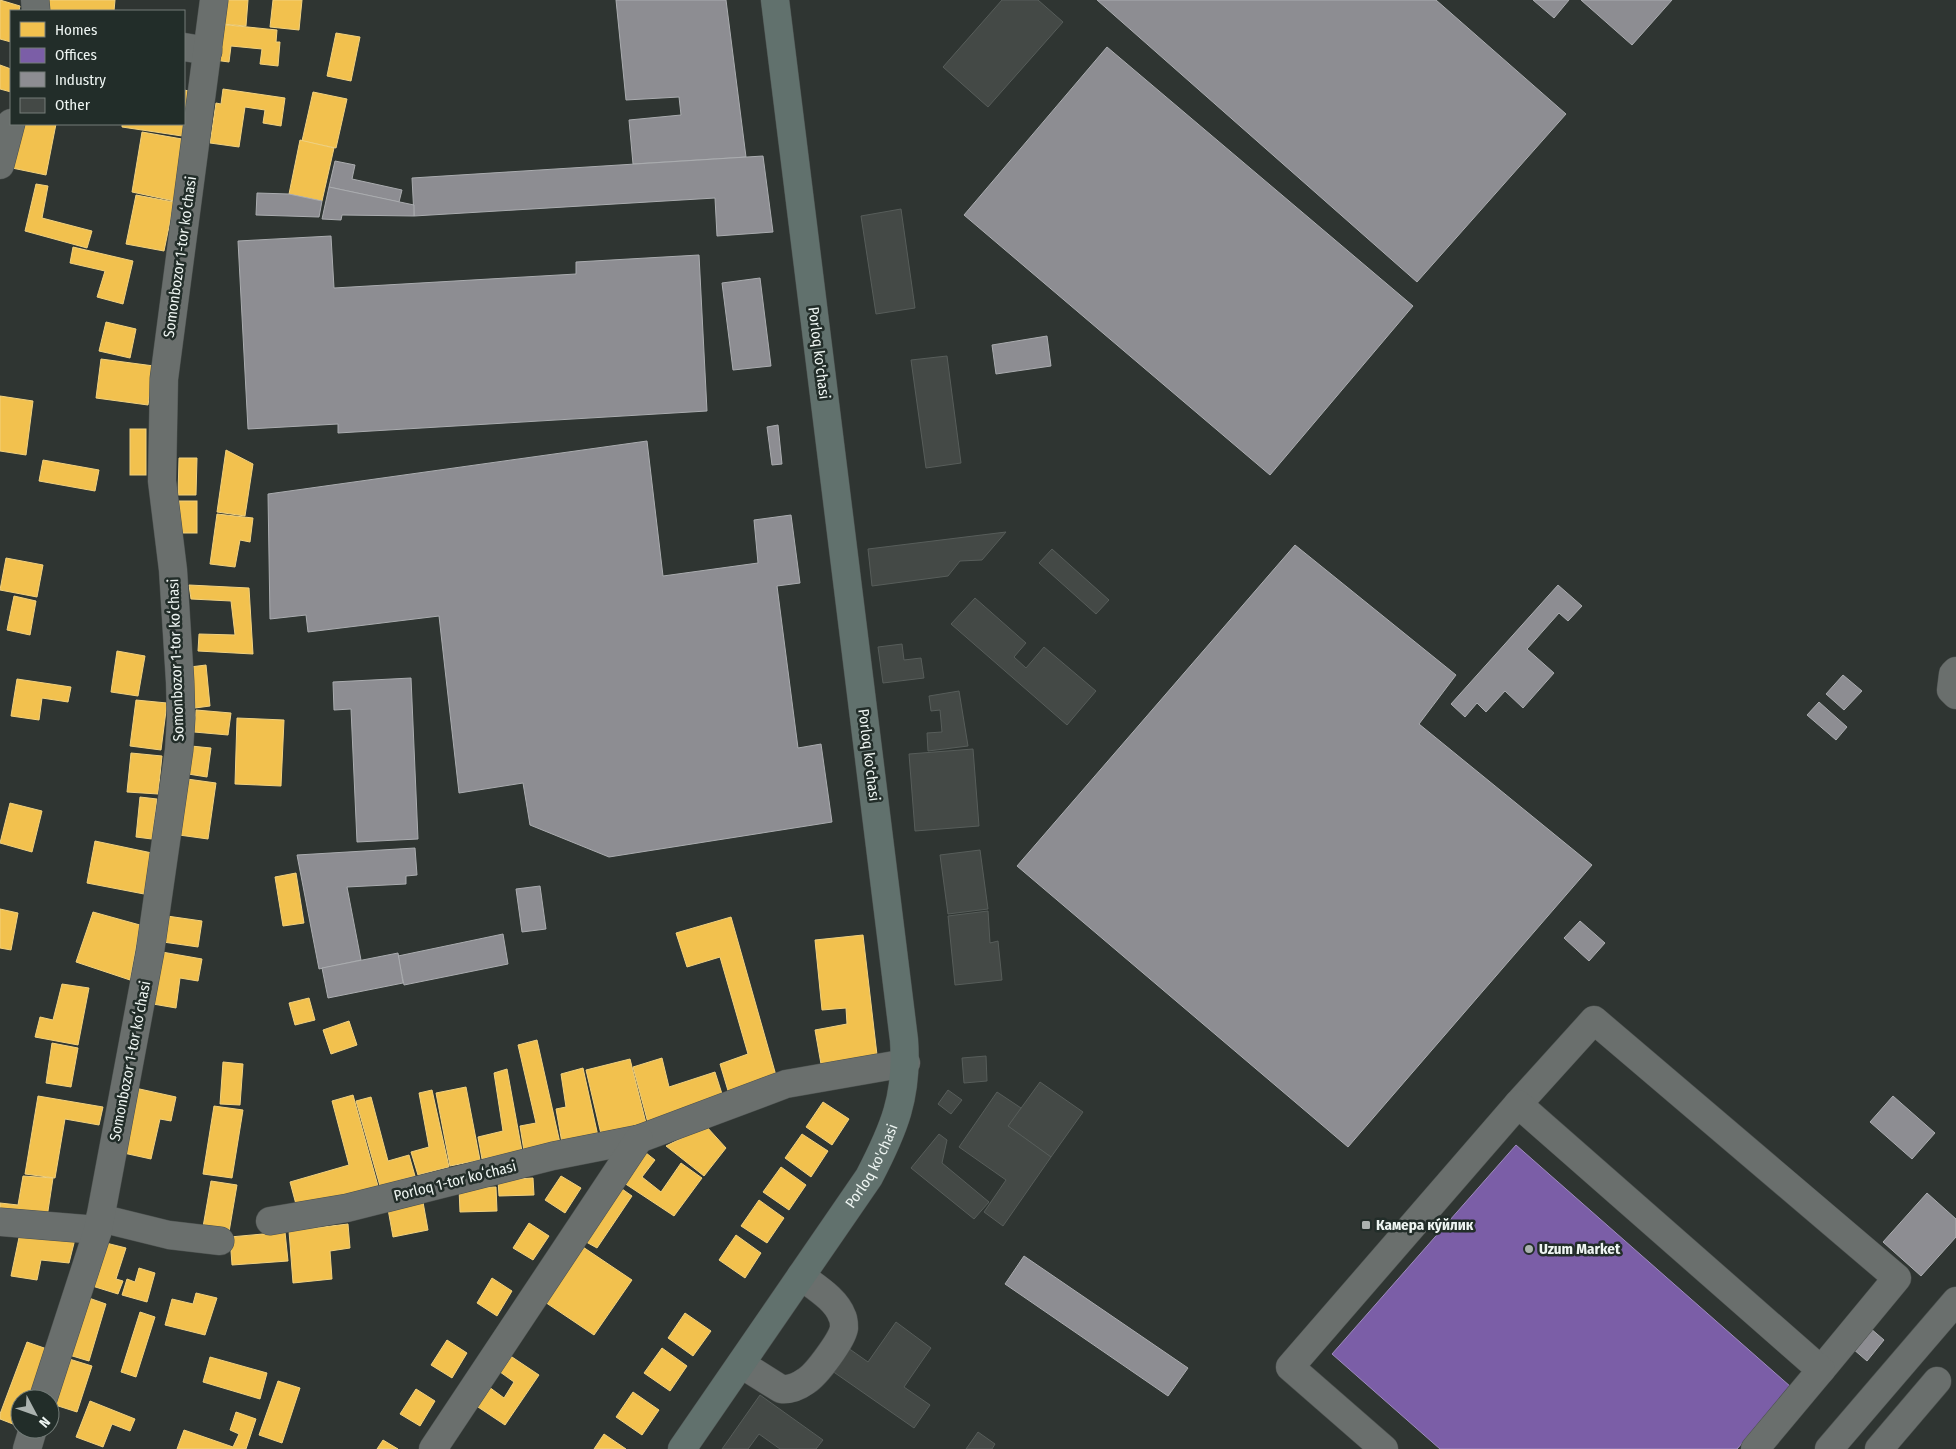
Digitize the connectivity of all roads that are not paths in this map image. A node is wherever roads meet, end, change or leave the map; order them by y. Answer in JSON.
{"nodes":[{"id":1,"x":214,"y":0,"type":"edge"},
{"id":2,"x":775,"y":0,"type":"edge"},
{"id":3,"x":196,"y":49,"type":"edge"},
{"id":4,"x":10,"y":125,"type":"edge"},
{"id":5,"x":0,"y":165,"type":"edge"},
{"id":6,"x":1956,"y":671,"type":"edge"},
{"id":7,"x":1956,"y":695,"type":"edge"},
{"id":8,"x":906,"y":1063,"type":"junction"},
{"id":9,"x":1518,"y":1104,"type":"junction"},
{"id":10,"x":639,"y":1138,"type":"junction"},
{"id":11,"x":270,"y":1221,"type":"dead end"},
{"id":12,"x":0,"y":1222,"type":"edge"},
{"id":13,"x":99,"y":1224,"type":"junction"},
{"id":14,"x":220,"y":1242,"type":"dead end"},
{"id":15,"x":801,"y":1276,"type":"junction"},
{"id":16,"x":1956,"y":1301,"type":"edge"},
{"id":17,"x":741,"y":1364,"type":"junction"},
{"id":18,"x":1820,"y":1370,"type":"junction"},
{"id":19,"x":1937,"y":1381,"type":"dead end"},
{"id":20,"x":46,"y":1389,"type":"edge"},
{"id":21,"x":433,"y":1449,"type":"edge"},
{"id":22,"x":682,"y":1449,"type":"edge"},
{"id":23,"x":1384,"y":1449,"type":"edge"},
{"id":24,"x":1755,"y":1449,"type":"edge"},
{"id":25,"x":1829,"y":1449,"type":"edge"},
{"id":26,"x":1879,"y":1449,"type":"edge"}],
"edges":[{"from":1,"to":3,"type":"street","name":"Somonbozor 1-tor koʻchasi"},
{"from":2,"to":8,"type":"main road","name":"Porloq ko'chasi"},
{"from":3,"to":13,"type":"street","name":"Somonbozor 1-tor koʻchasi"},
{"from":4,"to":5,"type":"street"},
{"from":6,"to":7,"type":"street"},
{"from":8,"to":10,"type":"street","name":"Porloq 1-tor koʻchasi"},
{"from":8,"to":15,"type":"main road","name":"Porloq ko'chasi"},
{"from":9,"to":18,"type":"street"},
{"from":9,"to":18,"type":"street"},
{"from":9,"to":23,"type":"street"},
{"from":10,"to":11,"type":"street","name":"Porloq 1-tor koʻchasi"},
{"from":10,"to":21,"type":"street"},
{"from":12,"to":13,"type":"street"},
{"from":13,"to":14,"type":"street"},
{"from":13,"to":20,"type":"street","name":"Somonbozor 1-tor koʻchasi"},
{"from":15,"to":17,"type":"main road","name":"Porloq ko'chasi"},
{"from":15,"to":17,"type":"street"},
{"from":16,"to":25,"type":"street"},
{"from":17,"to":22,"type":"main road","name":"Porloq ko'chasi"},
{"from":18,"to":24,"type":"street"},
{"from":19,"to":26,"type":"street"}]}
